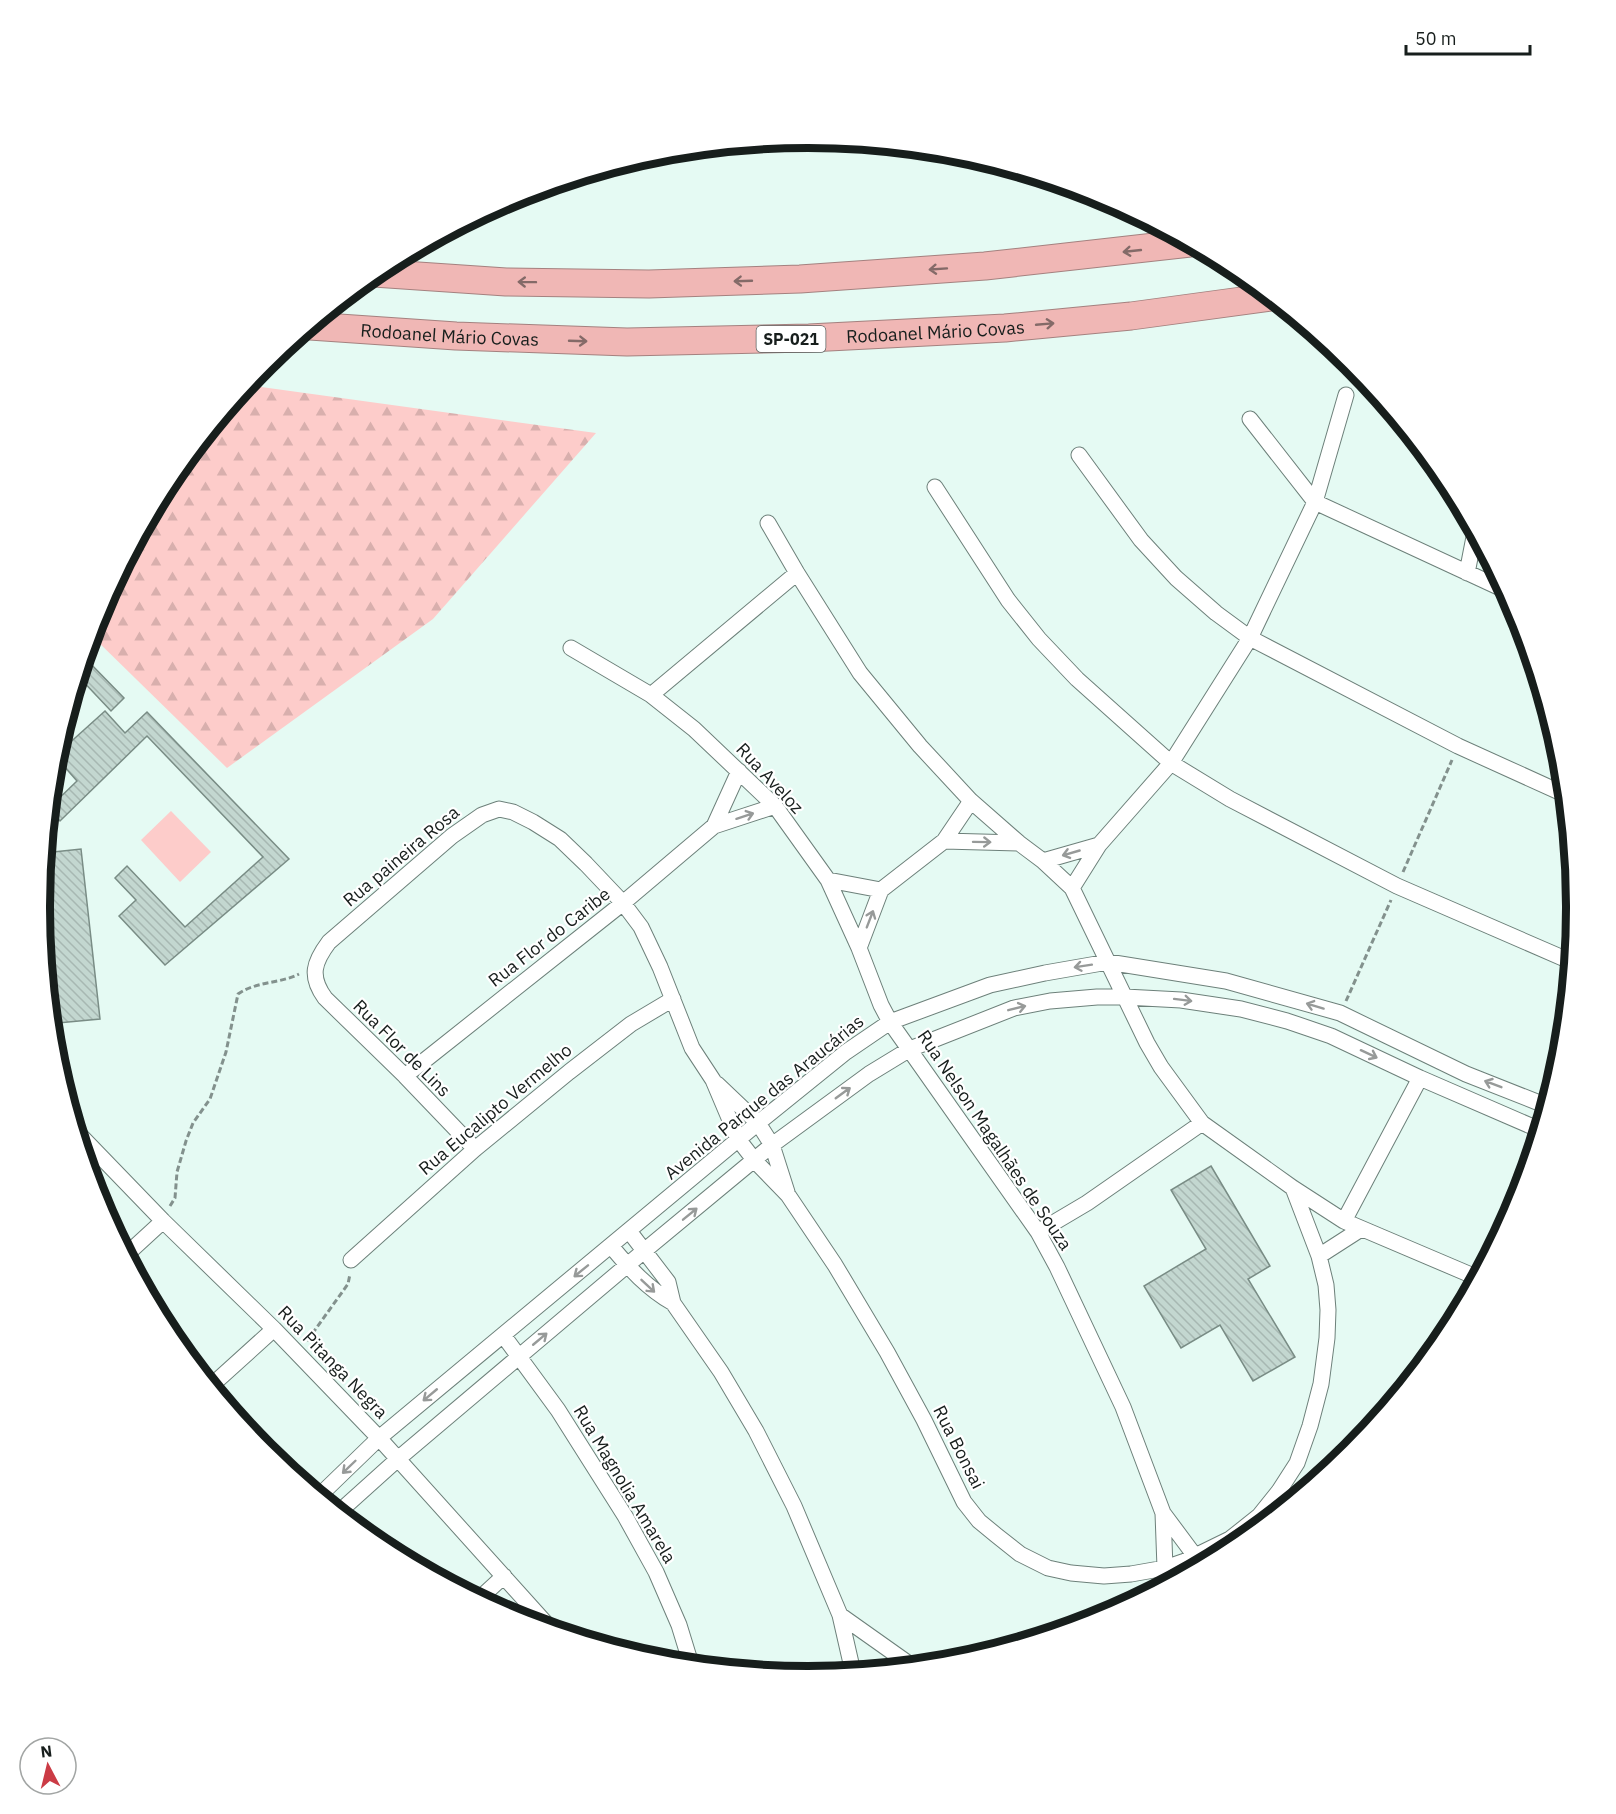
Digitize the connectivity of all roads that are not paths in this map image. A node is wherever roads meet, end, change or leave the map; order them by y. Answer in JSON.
{"nodes":[{"id":1,"x":1177,"y":245,"type":"edge"},
{"id":2,"x":390,"y":274,"type":"edge"},
{"id":3,"x":1261,"y":298,"type":"edge"},
{"id":4,"x":320,"y":327,"type":"edge"},
{"id":5,"x":1346,"y":395,"type":"dead end"},
{"id":6,"x":1250,"y":419,"type":"dead end"},
{"id":7,"x":1079,"y":455,"type":"dead end"},
{"id":8,"x":935,"y":487,"type":"dead end"},
{"id":9,"x":1315,"y":502,"type":"junction"},
{"id":10,"x":768,"y":523,"type":"dead end"},
{"id":11,"x":1473,"y":543,"type":"edge"},
{"id":12,"x":797,"y":573,"type":"junction"},
{"id":13,"x":1467,"y":573,"type":"junction"},
{"id":14,"x":1494,"y":585,"type":"edge"},
{"id":15,"x":1250,"y":638,"type":"junction"},
{"id":16,"x":572,"y":648,"type":"dead end"},
{"id":17,"x":651,"y":696,"type":"junction"},
{"id":18,"x":1171,"y":763,"type":"junction"},
{"id":19,"x":740,"y":771,"type":"junction"},
{"id":20,"x":1557,"y":791,"type":"edge"},
{"id":21,"x":972,"y":801,"type":"junction"},
{"id":22,"x":776,"y":806,"type":"junction"},
{"id":23,"x":714,"y":826,"type":"junction"},
{"id":24,"x":944,"y":842,"type":"junction"},
{"id":25,"x":1019,"y":843,"type":"junction"},
{"id":26,"x":1100,"y":845,"type":"junction"},
{"id":27,"x":1042,"y":861,"type":"junction"},
{"id":28,"x":828,"y":880,"type":"junction"},
{"id":29,"x":1072,"y":888,"type":"junction"},
{"id":30,"x":881,"y":890,"type":"junction"},
{"id":31,"x":623,"y":903,"type":"junction"},
{"id":32,"x":859,"y":948,"type":"junction"},
{"id":33,"x":1565,"y":959,"type":"edge"},
{"id":34,"x":1108,"y":962,"type":"junction"},
{"id":35,"x":315,"y":968,"type":"joint"},
{"id":36,"x":1125,"y":997,"type":"junction"},
{"id":37,"x":673,"y":999,"type":"junction"},
{"id":38,"x":890,"y":1022,"type":"junction"},
{"id":39,"x":910,"y":1049,"type":"junction"},
{"id":40,"x":405,"y":1076,"type":"junction"},
{"id":41,"x":1420,"y":1078,"type":"junction"},
{"id":42,"x":713,"y":1080,"type":"junction"},
{"id":43,"x":1541,"y":1104,"type":"edge"},
{"id":44,"x":758,"y":1123,"type":"junction"},
{"id":45,"x":1202,"y":1123,"type":"junction"},
{"id":46,"x":1533,"y":1127,"type":"edge"},
{"id":47,"x":738,"y":1139,"type":"junction"},
{"id":48,"x":87,"y":1143,"type":"edge"},
{"id":49,"x":772,"y":1145,"type":"junction"},
{"id":50,"x":475,"y":1149,"type":"junction"},
{"id":51,"x":755,"y":1161,"type":"junction"},
{"id":52,"x":1293,"y":1188,"type":"junction"},
{"id":53,"x":788,"y":1195,"type":"junction"},
{"id":54,"x":163,"y":1221,"type":"junction"},
{"id":55,"x":1344,"y":1221,"type":"junction"},
{"id":56,"x":1361,"y":1229,"type":"junction"},
{"id":57,"x":629,"y":1232,"type":"junction"},
{"id":58,"x":1038,"y":1232,"type":"junction"},
{"id":59,"x":611,"y":1246,"type":"junction"},
{"id":60,"x":132,"y":1250,"type":"edge"},
{"id":61,"x":644,"y":1251,"type":"junction"},
{"id":62,"x":1319,"y":1256,"type":"junction"},
{"id":63,"x":351,"y":1260,"type":"road end"},
{"id":64,"x":627,"y":1266,"type":"junction"},
{"id":65,"x":1471,"y":1275,"type":"edge"},
{"id":66,"x":673,"y":1303,"type":"junction"},
{"id":67,"x":274,"y":1329,"type":"junction"},
{"id":68,"x":503,"y":1335,"type":"junction"},
{"id":69,"x":519,"y":1356,"type":"junction"},
{"id":70,"x":217,"y":1382,"type":"edge"},
{"id":71,"x":379,"y":1438,"type":"junction"},
{"id":72,"x":399,"y":1458,"type":"junction"},
{"id":73,"x":324,"y":1491,"type":"edge"},
{"id":74,"x":344,"y":1507,"type":"edge"},
{"id":75,"x":1163,"y":1513,"type":"junction"},
{"id":76,"x":1250,"y":1523,"type":"edge"},
{"id":77,"x":1194,"y":1560,"type":"edge"},
{"id":78,"x":1168,"y":1574,"type":"edge"},
{"id":79,"x":504,"y":1575,"type":"junction"},
{"id":80,"x":485,"y":1593,"type":"edge"},
{"id":81,"x":840,"y":1615,"type":"junction"},
{"id":82,"x":540,"y":1616,"type":"edge"},
{"id":83,"x":688,"y":1656,"type":"edge"},
{"id":84,"x":903,"y":1659,"type":"edge"},
{"id":85,"x":851,"y":1664,"type":"edge"}],
"edges":[{"from":1,"to":2,"type":"highway","one_way":true},
{"from":4,"to":3,"type":"highway","name":"Rodoanel Mário Covas","number":"SP-021","one_way":true},
{"from":5,"to":9,"type":"street"},
{"from":6,"to":9,"type":"street"},
{"from":7,"to":15,"type":"street"},
{"from":8,"to":18,"type":"street"},
{"from":9,"to":13,"type":"street"},
{"from":9,"to":15,"type":"street"},
{"from":10,"to":12,"type":"street"},
{"from":11,"to":13,"type":"street"},
{"from":12,"to":17,"type":"street"},
{"from":12,"to":21,"type":"street"},
{"from":13,"to":14,"type":"street"},
{"from":15,"to":18,"type":"street"},
{"from":15,"to":20,"type":"street"},
{"from":16,"to":17,"type":"street","name":"Rua Aveloz"},
{"from":17,"to":19,"type":"street","name":"Rua Aveloz"},
{"from":18,"to":26,"type":"street"},
{"from":18,"to":33,"type":"street"},
{"from":19,"to":22,"type":"street","name":"Rua Aveloz"},
{"from":19,"to":23,"type":"street"},
{"from":21,"to":24,"type":"street"},
{"from":21,"to":25,"type":"street"},
{"from":23,"to":22,"type":"street","one_way":true},
{"from":22,"to":28,"type":"street","name":"Rua Aveloz"},
{"from":23,"to":31,"type":"street","name":"Rua Flor do Caribe"},
{"from":24,"to":25,"type":"street","one_way":true},
{"from":24,"to":30,"type":"street"},
{"from":25,"to":27,"type":"street"},
{"from":26,"to":27,"type":"street","one_way":true},
{"from":26,"to":29,"type":"street"},
{"from":27,"to":29,"type":"street"},
{"from":28,"to":30,"type":"street"},
{"from":28,"to":32,"type":"street","name":"Rua Aveloz"},
{"from":29,"to":34,"type":"street"},
{"from":32,"to":30,"type":"street","one_way":true},
{"from":31,"to":35,"type":"street","name":"Rua paineira Rosa"},
{"from":31,"to":37,"type":"street","name":"Rua paineira Rosa"},
{"from":31,"to":40,"type":"street","name":"Rua Flor do Caribe"},
{"from":32,"to":38,"type":"street","name":"Rua Aveloz"},
{"from":34,"to":36,"type":"street"},
{"from":34,"to":38,"type":"street","name":"Avenida Parque das Araucárias","one_way":true},
{"from":43,"to":34,"type":"street","name":"Avenida Parque das Araucárias","one_way":true},
{"from":35,"to":40,"type":"street","name":"Rua Flor de Lins"},
{"from":39,"to":36,"type":"street","one_way":true},
{"from":36,"to":41,"type":"street","one_way":true},
{"from":36,"to":45,"type":"street"},
{"from":37,"to":42,"type":"street","name":"Rua paineira Rosa"},
{"from":37,"to":50,"type":"street","name":"Rua Eucalipto Vermelho"},
{"from":38,"to":39,"type":"street","name":"Rua Nelson Magalhães de Souza"},
{"from":38,"to":44,"type":"street","name":"Avenida Parque das Araucárias"},
{"from":49,"to":39,"type":"street","one_way":true},
{"from":39,"to":58,"type":"street","name":"Rua Nelson Magalhães de Souza"},
{"from":40,"to":50,"type":"street","name":"Rua Flor de Lins"},
{"from":41,"to":46,"type":"street"},
{"from":41,"to":55,"type":"street"},
{"from":42,"to":44,"type":"street"},
{"from":42,"to":47,"type":"street"},
{"from":44,"to":47,"type":"street","name":"Avenida Parque das Araucárias"},
{"from":44,"to":49,"type":"street"},
{"from":45,"to":52,"type":"street"},
{"from":45,"to":58,"type":"street"},
{"from":47,"to":51,"type":"street"},
{"from":47,"to":57,"type":"street","name":"Avenida Parque das Araucárias"},
{"from":48,"to":54,"type":"street","name":"Rua Pitanga Negra"},
{"from":49,"to":51,"type":"street"},
{"from":49,"to":53,"type":"street"},
{"from":50,"to":63,"type":"street","name":"Rua Eucalipto Vermelho"},
{"from":51,"to":53,"type":"street"},
{"from":61,"to":51,"type":"street","one_way":true},
{"from":52,"to":55,"type":"street"},
{"from":52,"to":62,"type":"street","name":"Rua Bonsai"},
{"from":53,"to":78,"type":"street","name":"Rua Bonsai"},
{"from":54,"to":60,"type":"street"},
{"from":54,"to":67,"type":"street","name":"Rua Pitanga Negra"},
{"from":55,"to":56,"type":"street"},
{"from":56,"to":62,"type":"street"},
{"from":56,"to":65,"type":"street"},
{"from":57,"to":59,"type":"street","name":"Avenida Parque das Araucárias"},
{"from":57,"to":61,"type":"street"},
{"from":58,"to":75,"type":"street","name":"Rua Nelson Magalhães de Souza"},
{"from":59,"to":64,"type":"street"},
{"from":59,"to":68,"type":"street","name":"Avenida Parque das Araucárias","one_way":true},
{"from":61,"to":64,"type":"street"},
{"from":61,"to":66,"type":"street"},
{"from":62,"to":76,"type":"street","name":"Rua Bonsai"},
{"from":64,"to":66,"type":"street","one_way":true},
{"from":69,"to":64,"type":"street","one_way":true},
{"from":66,"to":81,"type":"street"},
{"from":67,"to":70,"type":"street"},
{"from":67,"to":71,"type":"street","name":"Rua Pitanga Negra"},
{"from":68,"to":69,"type":"street","name":"Rua Magnolia Amarela"},
{"from":68,"to":71,"type":"street","name":"Avenida Parque das Araucárias","one_way":true},
{"from":69,"to":72,"type":"street"},
{"from":69,"to":83,"type":"street","name":"Rua Magnolia Amarela"},
{"from":71,"to":72,"type":"street","name":"Rua Pitanga Negra"},
{"from":71,"to":73,"type":"street","name":"Avenida Parque das Araucárias","one_way":true},
{"from":72,"to":74,"type":"street"},
{"from":72,"to":79,"type":"street","name":"Rua Pitanga Negra"},
{"from":75,"to":77,"type":"street","name":"Rua Nelson Magalhães de Souza"},
{"from":75,"to":78,"type":"street","name":"Rua Nelson Magalhães de Souza"},
{"from":79,"to":80,"type":"street"},
{"from":79,"to":82,"type":"street","name":"Rua Pitanga Negra"},
{"from":81,"to":84,"type":"street"},
{"from":81,"to":85,"type":"street"}]}
